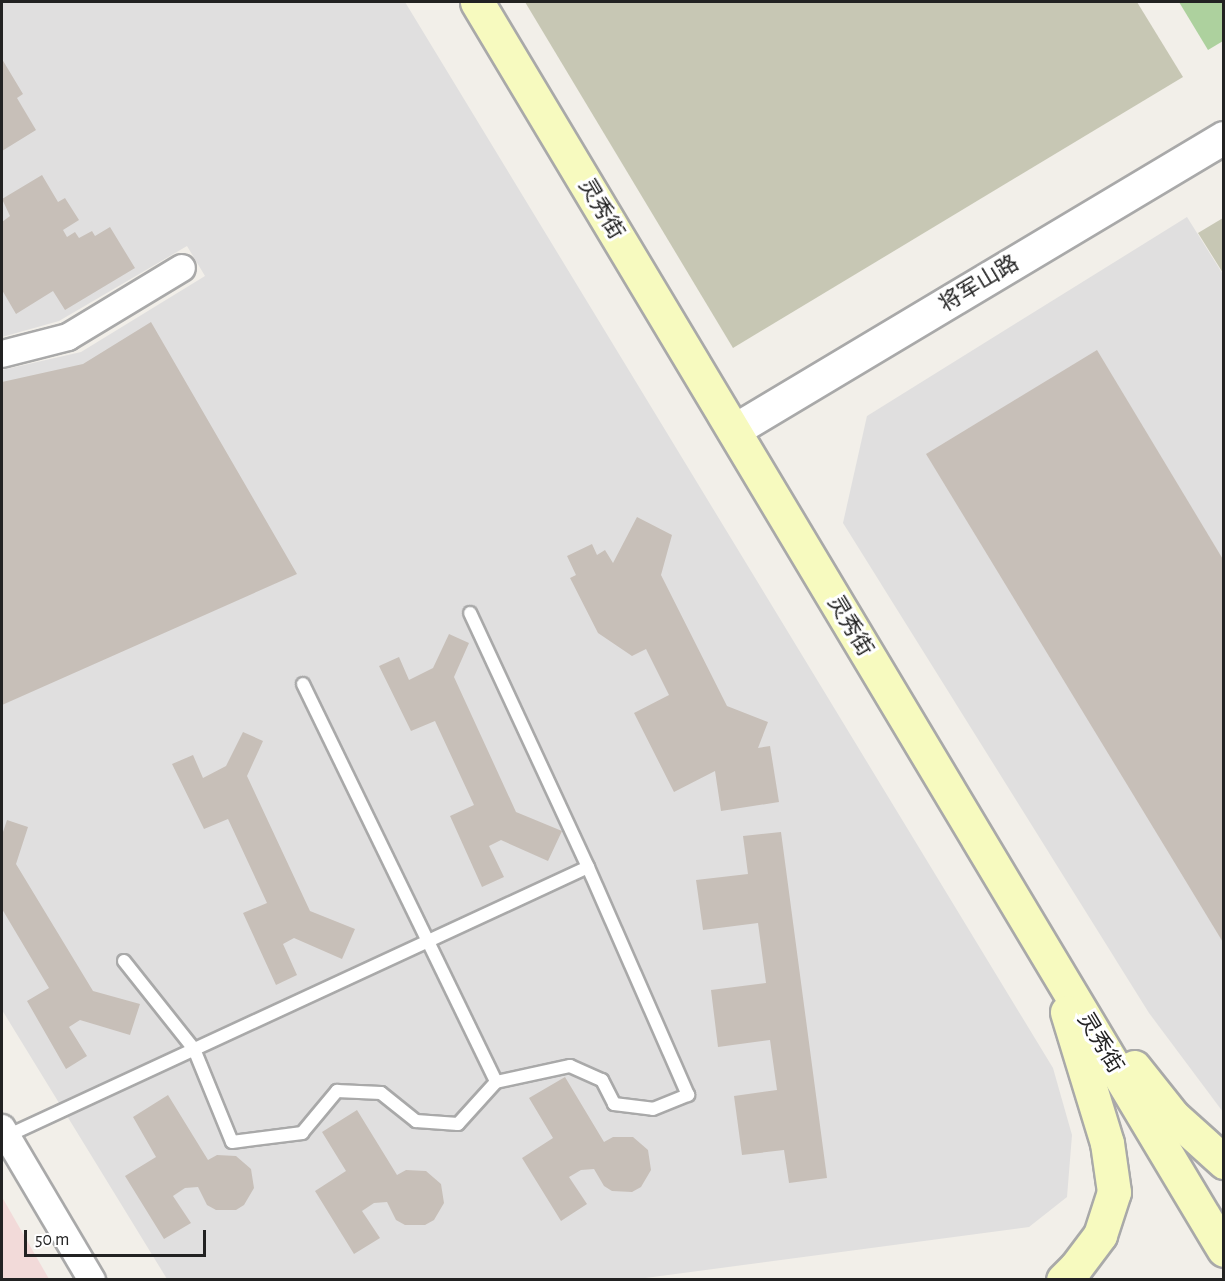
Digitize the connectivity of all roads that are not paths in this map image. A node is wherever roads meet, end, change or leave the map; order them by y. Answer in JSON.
{"nodes":[{"id":1,"x":477,"y":2,"type":"edge"},
{"id":2,"x":1224,"y":138,"type":"edge"},
{"id":3,"x":182,"y":268,"type":"dead end"},
{"id":4,"x":2,"y":354,"type":"edge"},
{"id":5,"x":734,"y":431,"type":"junction"},
{"id":6,"x":470,"y":613,"type":"dead end"},
{"id":7,"x":303,"y":684,"type":"dead end"},
{"id":8,"x":588,"y":867,"type":"junction"},
{"id":9,"x":428,"y":941,"type":"junction"},
{"id":10,"x":124,"y":961,"type":"dead end"},
{"id":11,"x":1053,"y":964,"type":"junction"},
{"id":12,"x":194,"y":1049,"type":"junction"},
{"id":13,"x":496,"y":1082,"type":"junction"},
{"id":14,"x":4,"y":1132,"type":"edge"},
{"id":15,"x":1224,"y":1162,"type":"edge"},
{"id":16,"x":1224,"y":1250,"type":"edge"},
{"id":17,"x":93,"y":1280,"type":"edge"},
{"id":18,"x":1063,"y":1280,"type":"edge"}],
"edges":[{"from":1,"to":5,"type":"main road","name":"灵秀街"},
{"from":2,"to":5,"type":"street","name":"将军山路"},
{"from":3,"to":4,"type":"street"},
{"from":5,"to":11,"type":"main road","name":"灵秀街"},
{"from":6,"to":8,"type":"lane"},
{"from":7,"to":9,"type":"lane"},
{"from":8,"to":9,"type":"lane"},
{"from":8,"to":13,"type":"lane"},
{"from":9,"to":12,"type":"lane"},
{"from":9,"to":13,"type":"lane"},
{"from":10,"to":12,"type":"lane"},
{"from":11,"to":15,"type":"main road"},
{"from":11,"to":16,"type":"main road","name":"灵秀街"},
{"from":11,"to":18,"type":"main road"},
{"from":12,"to":13,"type":"lane"},
{"from":12,"to":14,"type":"lane"},
{"from":14,"to":17,"type":"street"}]}
